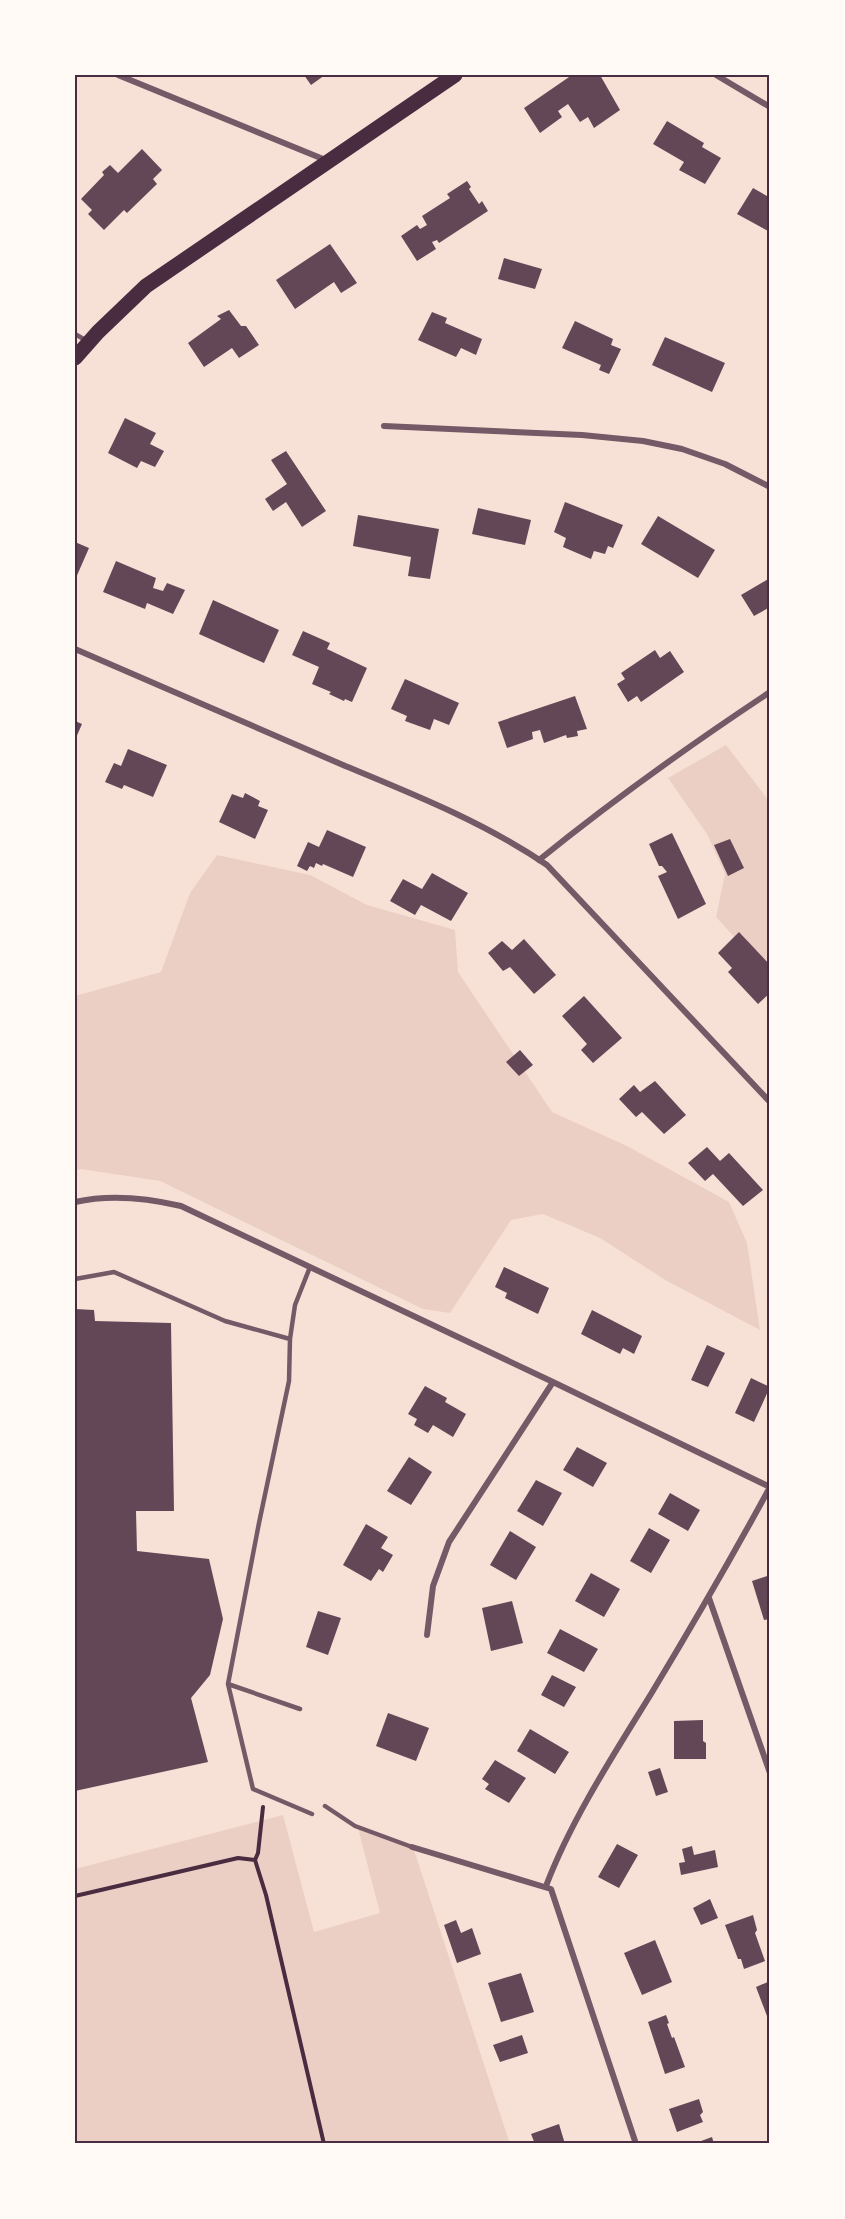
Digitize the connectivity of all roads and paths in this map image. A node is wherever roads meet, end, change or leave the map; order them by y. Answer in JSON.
{"nodes":[{"id":1,"x":118,"y":75,"type":"edge"},
{"id":2,"x":455,"y":75,"type":"edge"},
{"id":3,"x":716,"y":75,"type":"edge"},
{"id":4,"x":770,"y":107,"type":"edge"},
{"id":5,"x":329,"y":161,"type":"junction"},
{"id":6,"x":75,"y":334,"type":"edge"},
{"id":7,"x":89,"y":342,"type":"junction"},
{"id":8,"x":75,"y":358,"type":"edge"},
{"id":9,"x":384,"y":426,"type":"dead end"},
{"id":10,"x":770,"y":487,"type":"edge"},
{"id":11,"x":75,"y":650,"type":"edge"},
{"id":12,"x":770,"y":692,"type":"edge"},
{"id":13,"x":539,"y":860,"type":"junction"},
{"id":14,"x":770,"y":1102,"type":"edge"},
{"id":15,"x":75,"y":1203,"type":"edge"},
{"id":16,"x":310,"y":1268,"type":"junction"},
{"id":17,"x":75,"y":1279,"type":"edge"},
{"id":18,"x":290,"y":1338,"type":"junction"},
{"id":19,"x":553,"y":1382,"type":"junction"},
{"id":20,"x":770,"y":1487,"type":"edge"},
{"id":21,"x":709,"y":1598,"type":"junction"},
{"id":22,"x":427,"y":1635,"type":"dead end"},
{"id":23,"x":228,"y":1684,"type":"junction"},
{"id":24,"x":300,"y":1709,"type":"dead end"},
{"id":25,"x":770,"y":1773,"type":"edge"},
{"id":26,"x":267,"y":1795,"type":"junction"},
{"id":27,"x":325,"y":1806,"type":"dead end"},
{"id":28,"x":312,"y":1814,"type":"dead end"},
{"id":29,"x":412,"y":1847,"type":"joint"},
{"id":30,"x":255,"y":1860,"type":"junction"},
{"id":31,"x":546,"y":1886,"type":"junction"},
{"id":32,"x":75,"y":1896,"type":"edge"},
{"id":33,"x":324,"y":2144,"type":"edge"},
{"id":34,"x":636,"y":2144,"type":"edge"}],
"edges":[{"from":1,"to":5,"type":"street"},
{"from":2,"to":5,"type":"main road"},
{"from":3,"to":4,"type":"street"},
{"from":5,"to":7,"type":"main road"},
{"from":6,"to":7,"type":"lane"},
{"from":7,"to":8,"type":"main road"},
{"from":9,"to":10,"type":"street"},
{"from":11,"to":13,"type":"street"},
{"from":12,"to":13,"type":"street"},
{"from":13,"to":14,"type":"street"},
{"from":15,"to":16,"type":"street"},
{"from":16,"to":18,"type":"lane"},
{"from":16,"to":19,"type":"street"},
{"from":17,"to":18,"type":"lane"},
{"from":18,"to":23,"type":"lane"},
{"from":19,"to":20,"type":"street"},
{"from":19,"to":22,"type":"street"},
{"from":20,"to":21,"type":"street"},
{"from":21,"to":25,"type":"street"},
{"from":21,"to":31,"type":"street"},
{"from":23,"to":24,"type":"lane"},
{"from":23,"to":26,"type":"lane"},
{"from":26,"to":28,"type":"lane"},
{"from":26,"to":30,"type":"path"},
{"from":27,"to":29,"type":"lane"},
{"from":29,"to":31,"type":"street"},
{"from":30,"to":32,"type":"path"},
{"from":30,"to":33,"type":"path"},
{"from":31,"to":34,"type":"street"}]}
